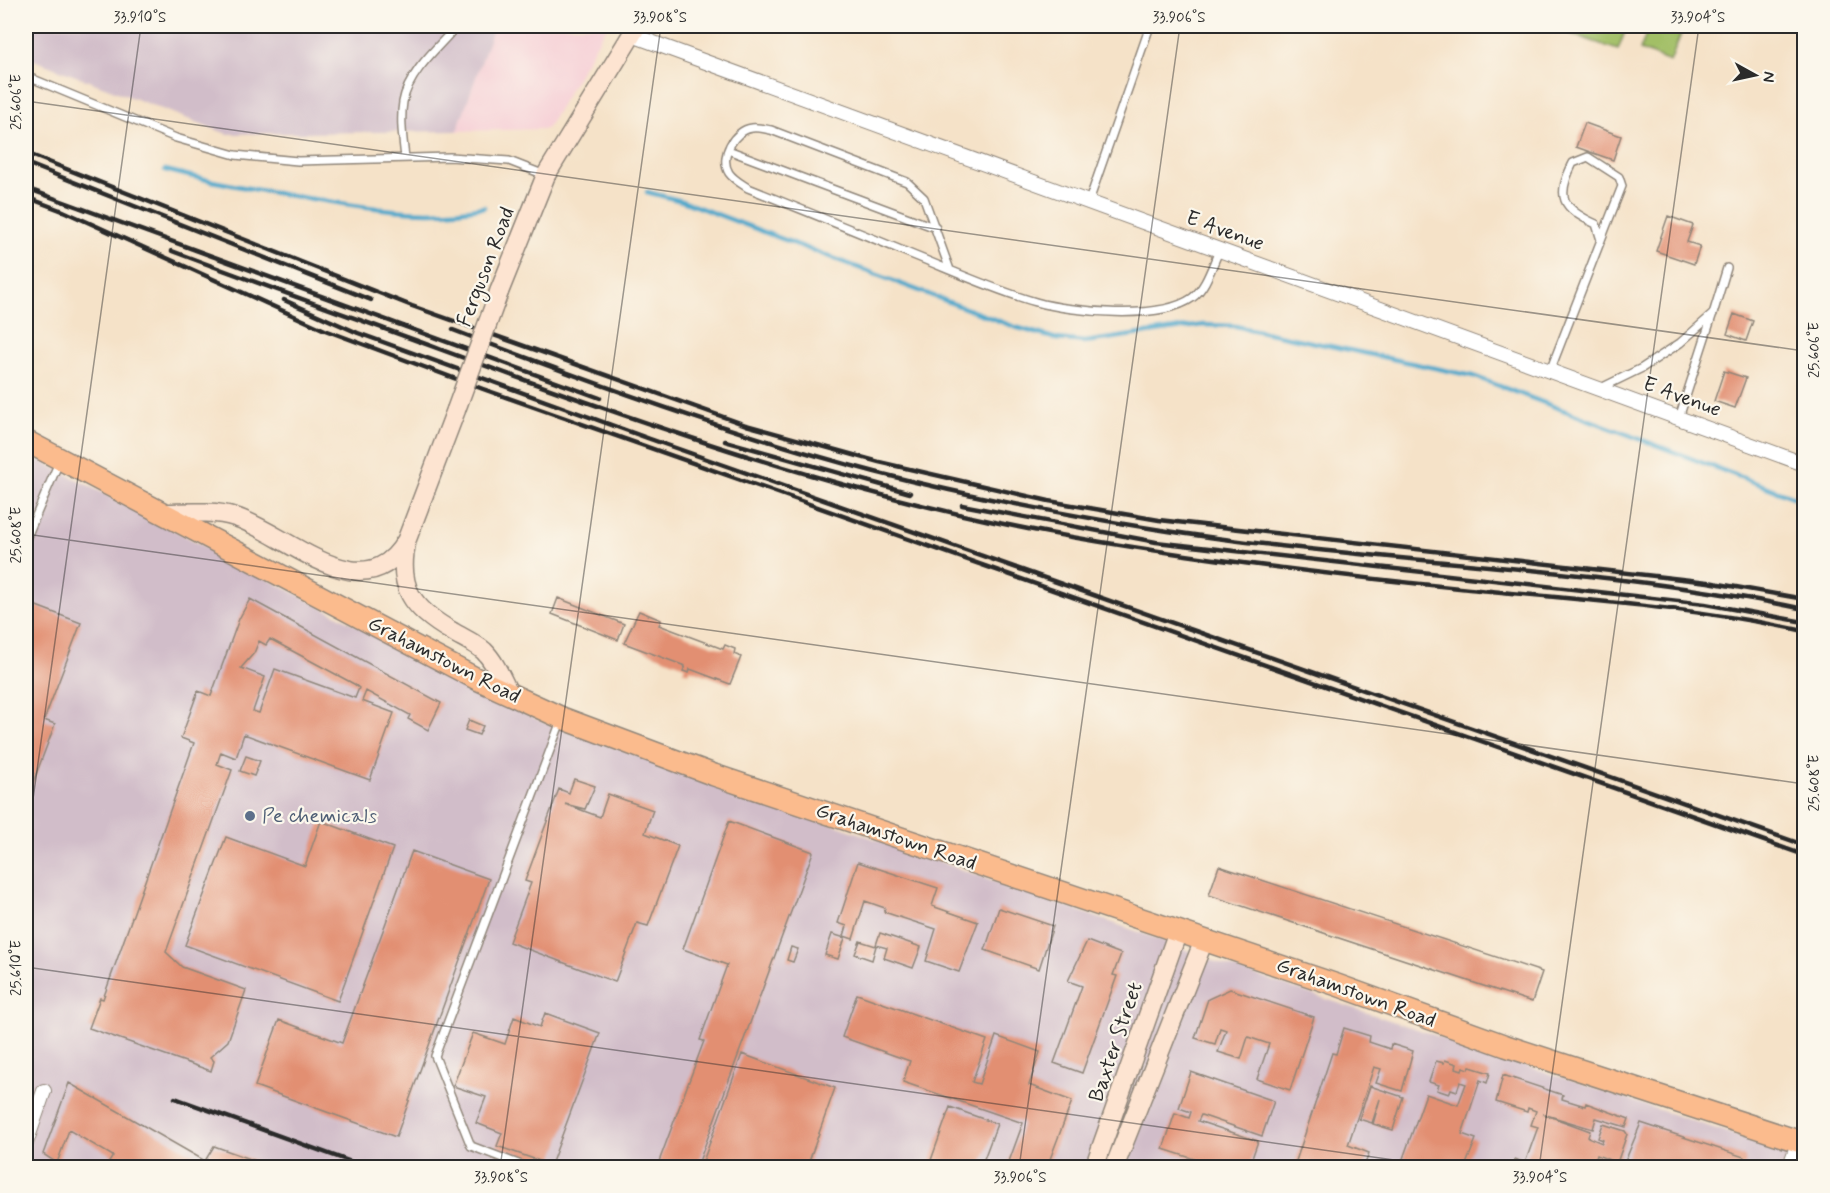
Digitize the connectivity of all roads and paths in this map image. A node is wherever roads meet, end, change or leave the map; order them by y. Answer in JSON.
{"nodes":[{"id":1,"x":458,"y":26,"type":"edge"},
{"id":2,"x":1150,"y":26,"type":"edge"},
{"id":3,"x":634,"y":30,"type":"edge"},
{"id":4,"x":26,"y":76,"type":"edge"},
{"id":5,"x":728,"y":150,"type":"junction"},
{"id":6,"x":405,"y":158,"type":"junction"},
{"id":7,"x":546,"y":175,"type":"junction"},
{"id":8,"x":1088,"y":204,"type":"junction"},
{"id":9,"x":936,"y":228,"type":"junction"},
{"id":10,"x":1601,"y":240,"type":"junction"},
{"id":11,"x":1219,"y":251,"type":"junction"},
{"id":12,"x":1726,"y":268,"type":"dead end"},
{"id":13,"x":950,"y":270,"type":"junction"},
{"id":14,"x":1713,"y":314,"type":"junction"},
{"id":15,"x":1550,"y":371,"type":"junction"},
{"id":16,"x":1599,"y":389,"type":"junction"},
{"id":17,"x":1679,"y":418,"type":"junction"},
{"id":18,"x":26,"y":441,"type":"edge"},
{"id":19,"x":60,"y":459,"type":"junction"},
{"id":20,"x":1804,"y":464,"type":"edge"},
{"id":21,"x":160,"y":513,"type":"junction"},
{"id":22,"x":26,"y":539,"type":"edge"},
{"id":23,"x":407,"y":539,"type":"junction"},
{"id":24,"x":510,"y":695,"type":"junction"},
{"id":25,"x":562,"y":718,"type":"junction"},
{"id":26,"x":1178,"y":931,"type":"junction"},
{"id":27,"x":1204,"y":940,"type":"junction"},
{"id":28,"x":44,"y":1091,"type":"dead end"},
{"id":29,"x":1802,"y":1142,"type":"edge"},
{"id":30,"x":26,"y":1143,"type":"edge"},
{"id":31,"x":529,"y":1167,"type":"edge"},
{"id":32,"x":1094,"y":1167,"type":"edge"},
{"id":33,"x":1114,"y":1167,"type":"edge"},
{"id":34,"x":1789,"y":1167,"type":"edge"}],
"edges":[{"from":1,"to":6,"type":"lane"},
{"from":2,"to":8,"type":"lane"},
{"from":3,"to":7,"type":"main road","name":"Ferguson Road"},
{"from":3,"to":8,"type":"street","name":"E Avenue"},
{"from":4,"to":6,"type":"lane"},
{"from":5,"to":9,"type":"lane"},
{"from":5,"to":9,"type":"lane"},
{"from":5,"to":13,"type":"lane"},
{"from":6,"to":7,"type":"lane"},
{"from":7,"to":23,"type":"main road","name":"Ferguson Road","bridge":true},
{"from":8,"to":11,"type":"street","name":"E Avenue"},
{"from":9,"to":13,"type":"lane"},
{"from":10,"to":10,"type":"lane"},
{"from":10,"to":15,"type":"lane"},
{"from":11,"to":13,"type":"lane"},
{"from":11,"to":15,"type":"street","name":"E Avenue"},
{"from":12,"to":14,"type":"lane"},
{"from":14,"to":16,"type":"lane"},
{"from":14,"to":17,"type":"lane"},
{"from":15,"to":16,"type":"street","name":"E Avenue"},
{"from":16,"to":17,"type":"street","name":"E Avenue"},
{"from":17,"to":20,"type":"street","name":"E Avenue"},
{"from":18,"to":19,"type":"main road","name":"Grahamstown Road"},
{"from":19,"to":21,"type":"main road","name":"Grahamstown Road"},
{"from":19,"to":22,"type":"lane"},
{"from":21,"to":23,"type":"main road","name":"Ferguson Road"},
{"from":21,"to":24,"type":"main road","name":"Grahamstown Road"},
{"from":23,"to":24,"type":"main road","name":"Ferguson Road"},
{"from":24,"to":25,"type":"main road","name":"Grahamstown Road"},
{"from":25,"to":26,"type":"main road","name":"Grahamstown Road"},
{"from":25,"to":31,"type":"lane"},
{"from":26,"to":27,"type":"main road","name":"Grahamstown Road"},
{"from":26,"to":32,"type":"main road","name":"Baxter Street"},
{"from":27,"to":29,"type":"main road","name":"Grahamstown Road"},
{"from":27,"to":33,"type":"main road","name":"Baxter Street"},
{"from":28,"to":30,"type":"street"},
{"from":29,"to":34,"type":"street"}]}
